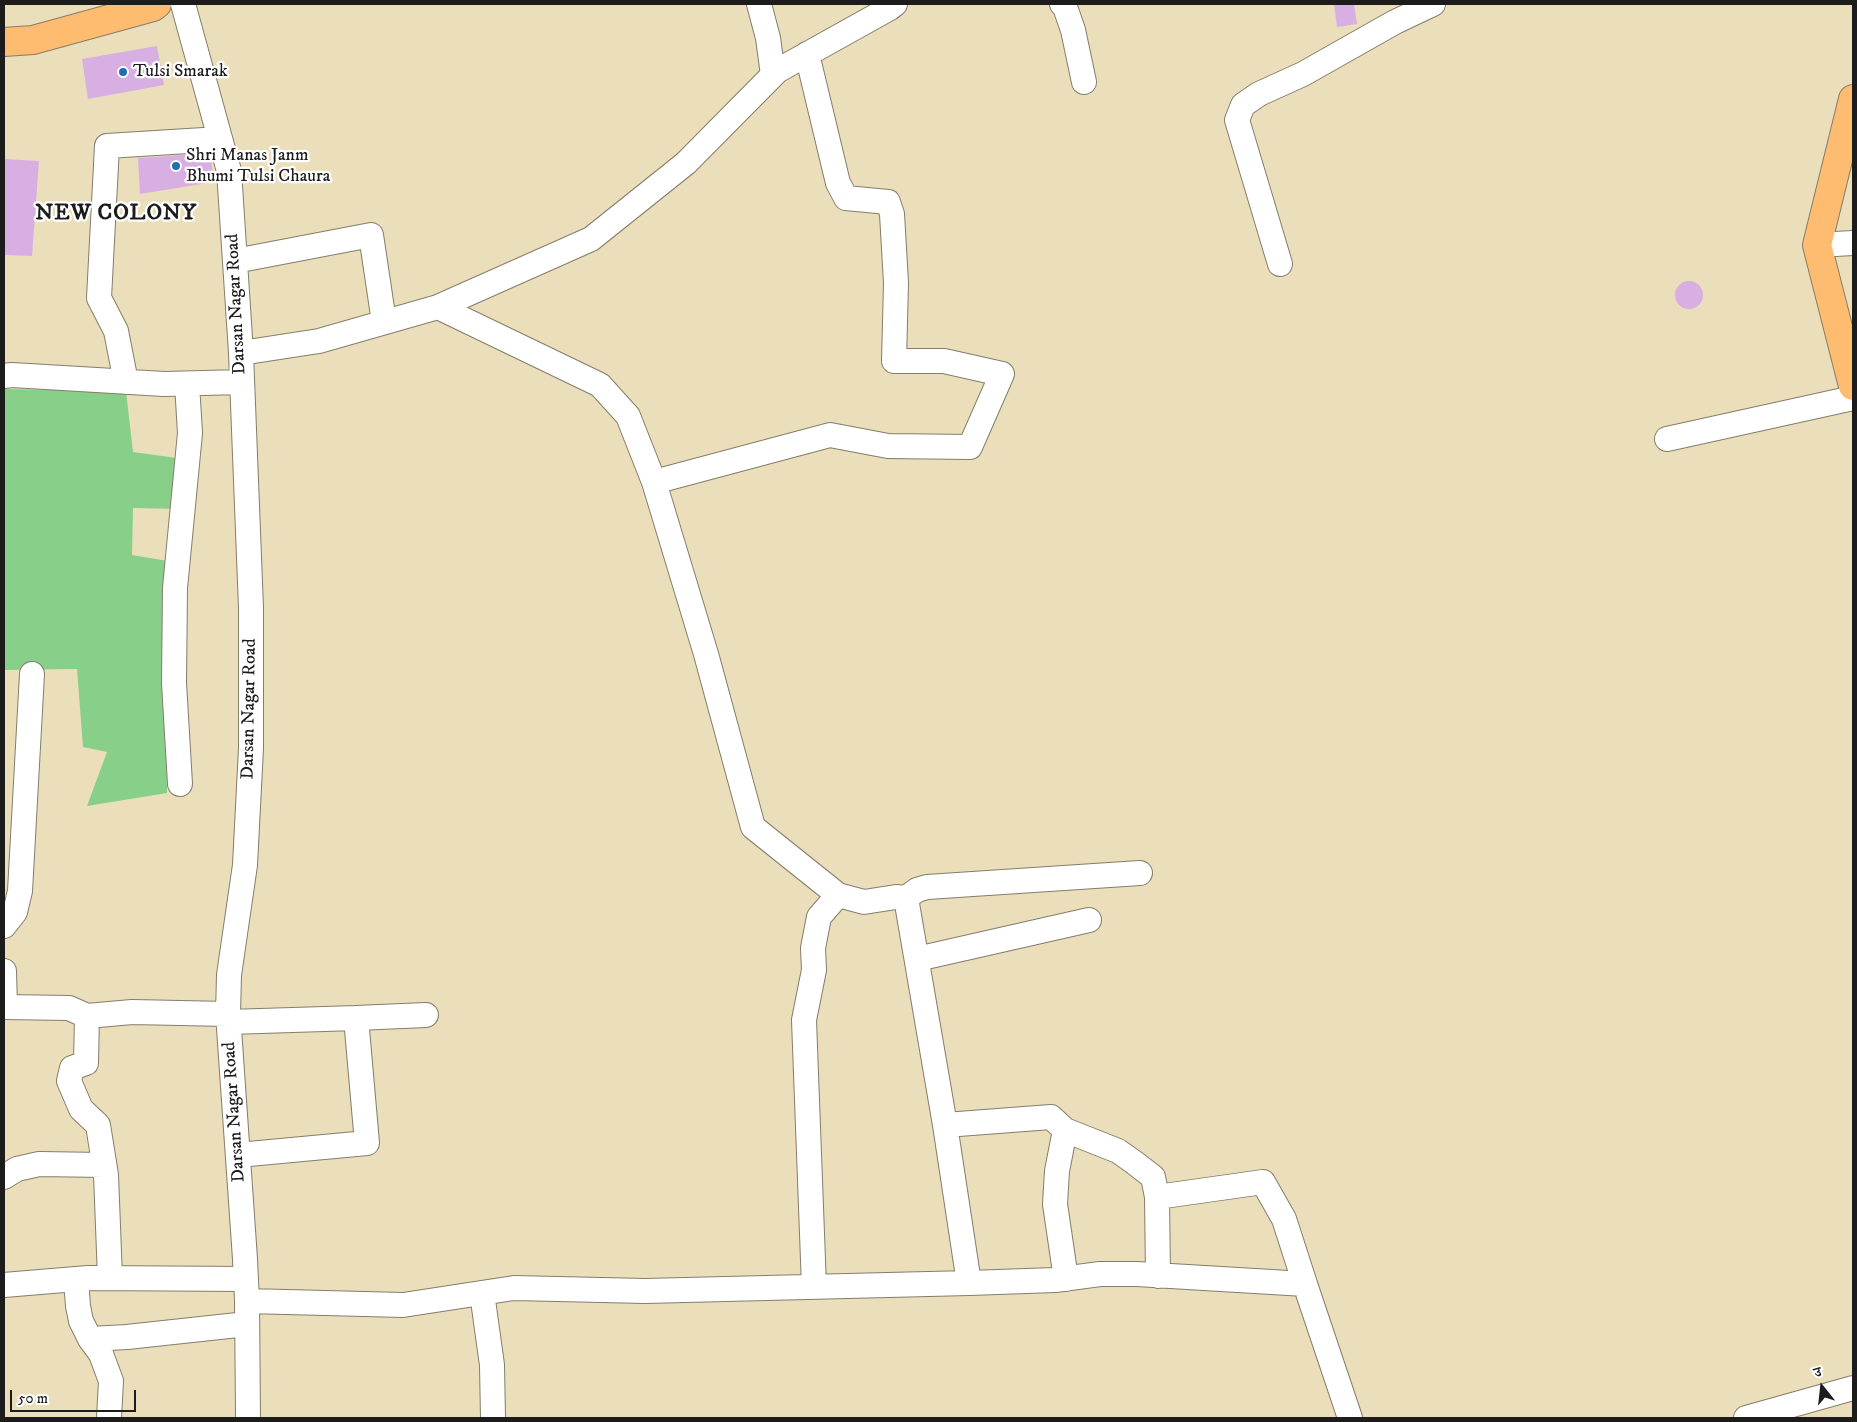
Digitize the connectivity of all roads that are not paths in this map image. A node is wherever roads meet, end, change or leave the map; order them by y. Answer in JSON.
{"nodes":[{"id":1,"x":157,"y":4,"type":"edge"},
{"id":2,"x":183,"y":4,"type":"edge"},
{"id":3,"x":759,"y":4,"type":"edge"},
{"id":4,"x":895,"y":4,"type":"edge"},
{"id":5,"x":1062,"y":4,"type":"edge"},
{"id":6,"x":1433,"y":4,"type":"edge"},
{"id":7,"x":1408,"y":9,"type":"edge"},
{"id":8,"x":4,"y":42,"type":"edge"},
{"id":9,"x":807,"y":54,"type":"junction"},
{"id":10,"x":773,"y":74,"type":"junction"},
{"id":11,"x":1084,"y":82,"type":"dead end"},
{"id":12,"x":1853,"y":99,"type":"edge"},
{"id":13,"x":220,"y":139,"type":"junction"},
{"id":14,"x":1853,"y":243,"type":"edge"},
{"id":15,"x":1817,"y":245,"type":"junction"},
{"id":16,"x":235,"y":261,"type":"junction"},
{"id":17,"x":1280,"y":264,"type":"dead end"},
{"id":18,"x":438,"y":307,"type":"junction"},
{"id":19,"x":384,"y":322,"type":"junction"},
{"id":20,"x":241,"y":353,"type":"junction"},
{"id":21,"x":4,"y":376,"type":"edge"},
{"id":22,"x":126,"y":382,"type":"junction"},
{"id":23,"x":242,"y":382,"type":"junction"},
{"id":24,"x":187,"y":384,"type":"junction"},
{"id":25,"x":1853,"y":386,"type":"edge"},
{"id":26,"x":1853,"y":398,"type":"edge"},
{"id":27,"x":1667,"y":439,"type":"dead end"},
{"id":28,"x":654,"y":482,"type":"junction"},
{"id":29,"x":32,"y":674,"type":"dead end"},
{"id":30,"x":180,"y":784,"type":"dead end"},
{"id":31,"x":1140,"y":872,"type":"dead end"},
{"id":32,"x":838,"y":895,"type":"junction"},
{"id":33,"x":906,"y":898,"type":"junction"},
{"id":34,"x":1089,"y":920,"type":"dead end"},
{"id":35,"x":4,"y":926,"type":"edge"},
{"id":36,"x":917,"y":959,"type":"junction"},
{"id":37,"x":4,"y":971,"type":"edge"},
{"id":38,"x":4,"y":1007,"type":"edge"},
{"id":39,"x":426,"y":1015,"type":"dead end"},
{"id":40,"x":87,"y":1016,"type":"junction"},
{"id":41,"x":228,"y":1018,"type":"junction"},
{"id":42,"x":356,"y":1018,"type":"junction"},
{"id":43,"x":945,"y":1125,"type":"junction"},
{"id":44,"x":1065,"y":1130,"type":"junction"},
{"id":45,"x":238,"y":1155,"type":"junction"},
{"id":46,"x":104,"y":1164,"type":"junction"},
{"id":47,"x":4,"y":1177,"type":"edge"},
{"id":48,"x":1157,"y":1197,"type":"junction"},
{"id":49,"x":1158,"y":1276,"type":"junction"},
{"id":50,"x":110,"y":1278,"type":"junction"},
{"id":51,"x":1066,"y":1278,"type":"junction"},
{"id":52,"x":76,"y":1279,"type":"junction"},
{"id":53,"x":969,"y":1283,"type":"junction"},
{"id":54,"x":1305,"y":1284,"type":"junction"},
{"id":55,"x":4,"y":1285,"type":"edge"},
{"id":56,"x":814,"y":1287,"type":"junction"},
{"id":57,"x":482,"y":1293,"type":"junction"},
{"id":58,"x":247,"y":1301,"type":"junction"},
{"id":59,"x":90,"y":1339,"type":"junction"},
{"id":60,"x":1853,"y":1388,"type":"edge"},
{"id":61,"x":109,"y":1418,"type":"edge"},
{"id":62,"x":248,"y":1418,"type":"edge"},
{"id":63,"x":494,"y":1418,"type":"edge"},
{"id":64,"x":1350,"y":1418,"type":"edge"},
{"id":65,"x":1746,"y":1418,"type":"edge"}],
"edges":[{"from":1,"to":8,"type":"main road"},
{"from":2,"to":13,"type":"street","name":"Darsan Nagar Road"},
{"from":3,"to":10,"type":"street"},
{"from":4,"to":9,"type":"street"},
{"from":5,"to":11,"type":"street"},
{"from":6,"to":7,"type":"street"},
{"from":7,"to":17,"type":"street"},
{"from":9,"to":10,"type":"street"},
{"from":9,"to":28,"type":"street"},
{"from":10,"to":18,"type":"street"},
{"from":12,"to":15,"type":"main road"},
{"from":13,"to":16,"type":"street","name":"Darsan Nagar Road"},
{"from":13,"to":22,"type":"street"},
{"from":14,"to":15,"type":"street"},
{"from":15,"to":25,"type":"main road"},
{"from":16,"to":19,"type":"street"},
{"from":16,"to":20,"type":"street","name":"Darsan Nagar Road"},
{"from":18,"to":19,"type":"street"},
{"from":18,"to":28,"type":"street"},
{"from":19,"to":20,"type":"street"},
{"from":20,"to":23,"type":"street","name":"Darsan Nagar Road"},
{"from":21,"to":22,"type":"street"},
{"from":22,"to":24,"type":"street"},
{"from":23,"to":24,"type":"street"},
{"from":23,"to":41,"type":"street","name":"Darsan Nagar Road"},
{"from":24,"to":30,"type":"street"},
{"from":26,"to":27,"type":"street"},
{"from":28,"to":32,"type":"street"},
{"from":29,"to":35,"type":"street"},
{"from":31,"to":33,"type":"street"},
{"from":32,"to":33,"type":"street"},
{"from":32,"to":56,"type":"street"},
{"from":33,"to":36,"type":"street"},
{"from":34,"to":36,"type":"street"},
{"from":36,"to":43,"type":"street"},
{"from":37,"to":38,"type":"street"},
{"from":38,"to":40,"type":"street"},
{"from":39,"to":42,"type":"street"},
{"from":40,"to":41,"type":"street"},
{"from":40,"to":46,"type":"street"},
{"from":41,"to":42,"type":"street"},
{"from":41,"to":45,"type":"street","name":"Darsan Nagar Road"},
{"from":42,"to":45,"type":"street"},
{"from":43,"to":44,"type":"street"},
{"from":43,"to":53,"type":"street"},
{"from":44,"to":48,"type":"street"},
{"from":44,"to":51,"type":"street"},
{"from":45,"to":58,"type":"street","name":"Darsan Nagar Road"},
{"from":46,"to":47,"type":"street"},
{"from":46,"to":50,"type":"street"},
{"from":48,"to":49,"type":"street"},
{"from":48,"to":54,"type":"street"},
{"from":49,"to":51,"type":"street"},
{"from":49,"to":54,"type":"street"},
{"from":50,"to":52,"type":"street"},
{"from":50,"to":58,"type":"street"},
{"from":51,"to":53,"type":"street"},
{"from":52,"to":55,"type":"street"},
{"from":52,"to":59,"type":"street"},
{"from":53,"to":56,"type":"street"},
{"from":54,"to":64,"type":"street"},
{"from":56,"to":57,"type":"street"},
{"from":57,"to":58,"type":"street"},
{"from":57,"to":63,"type":"street"},
{"from":58,"to":59,"type":"street"},
{"from":58,"to":62,"type":"street","name":"Darsan Nagar Road"},
{"from":59,"to":61,"type":"street"},
{"from":60,"to":65,"type":"street"}]}
